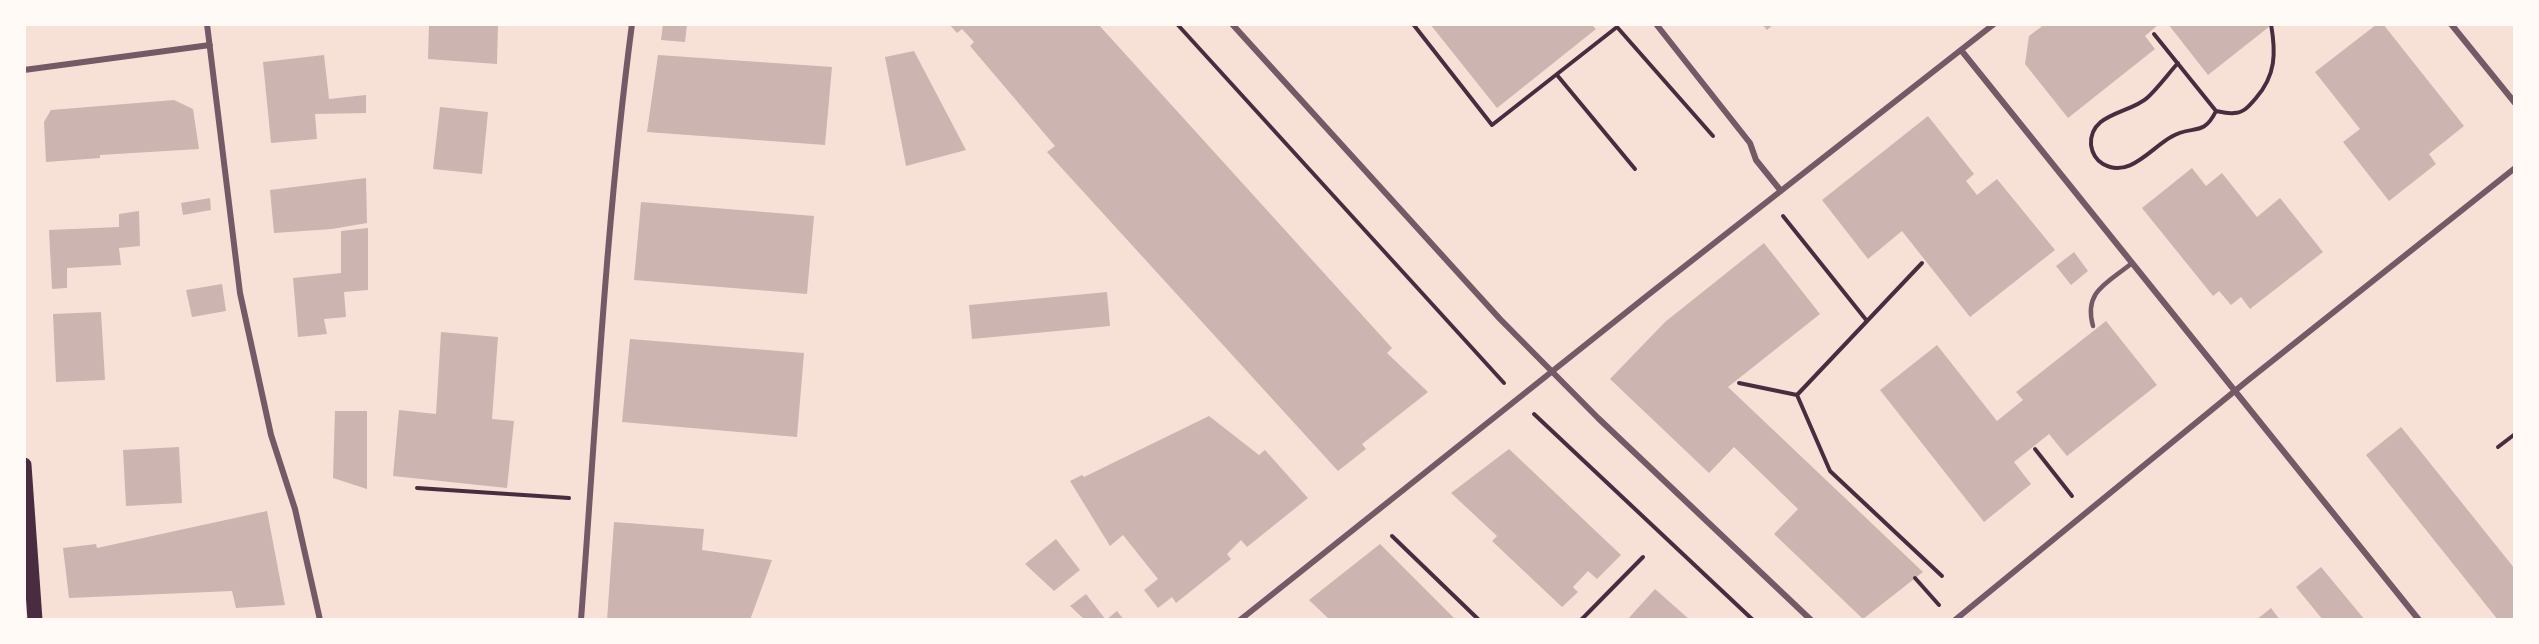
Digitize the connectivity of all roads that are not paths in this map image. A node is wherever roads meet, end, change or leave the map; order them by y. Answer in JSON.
{"nodes":[{"id":1,"x":207,"y":24,"type":"edge"},
{"id":2,"x":632,"y":24,"type":"edge"},
{"id":3,"x":1232,"y":24,"type":"edge"},
{"id":4,"x":1656,"y":24,"type":"edge"},
{"id":5,"x":1994,"y":24,"type":"edge"},
{"id":6,"x":2451,"y":24,"type":"edge"},
{"id":7,"x":210,"y":45,"type":"junction"},
{"id":8,"x":1961,"y":50,"type":"junction"},
{"id":9,"x":24,"y":70,"type":"edge"},
{"id":10,"x":2515,"y":103,"type":"edge"},
{"id":11,"x":2515,"y":168,"type":"edge"},
{"id":12,"x":1781,"y":191,"type":"junction"},
{"id":13,"x":2132,"y":263,"type":"junction"},
{"id":14,"x":2093,"y":326,"type":"dead end"},
{"id":15,"x":1552,"y":371,"type":"junction"},
{"id":16,"x":2235,"y":390,"type":"junction"},
{"id":17,"x":24,"y":465,"type":"edge"},
{"id":18,"x":35,"y":620,"type":"edge"},
{"id":19,"x":320,"y":620,"type":"edge"},
{"id":20,"x":581,"y":620,"type":"edge"},
{"id":21,"x":1240,"y":620,"type":"edge"},
{"id":22,"x":1811,"y":620,"type":"edge"},
{"id":23,"x":1955,"y":620,"type":"edge"},
{"id":24,"x":2419,"y":620,"type":"edge"}],
"edges":[{"from":1,"to":7,"type":"street"},
{"from":2,"to":20,"type":"street"},
{"from":3,"to":15,"type":"street"},
{"from":4,"to":12,"type":"street"},
{"from":5,"to":8,"type":"street"},
{"from":6,"to":10,"type":"street"},
{"from":7,"to":9,"type":"street"},
{"from":7,"to":19,"type":"street"},
{"from":8,"to":12,"type":"street"},
{"from":8,"to":13,"type":"street"},
{"from":11,"to":16,"type":"street"},
{"from":12,"to":15,"type":"street"},
{"from":13,"to":14,"type":"lane"},
{"from":13,"to":16,"type":"street"},
{"from":15,"to":21,"type":"street"},
{"from":15,"to":22,"type":"street"},
{"from":16,"to":23,"type":"street"},
{"from":16,"to":24,"type":"street"},
{"from":17,"to":18,"type":"main road"}]}
